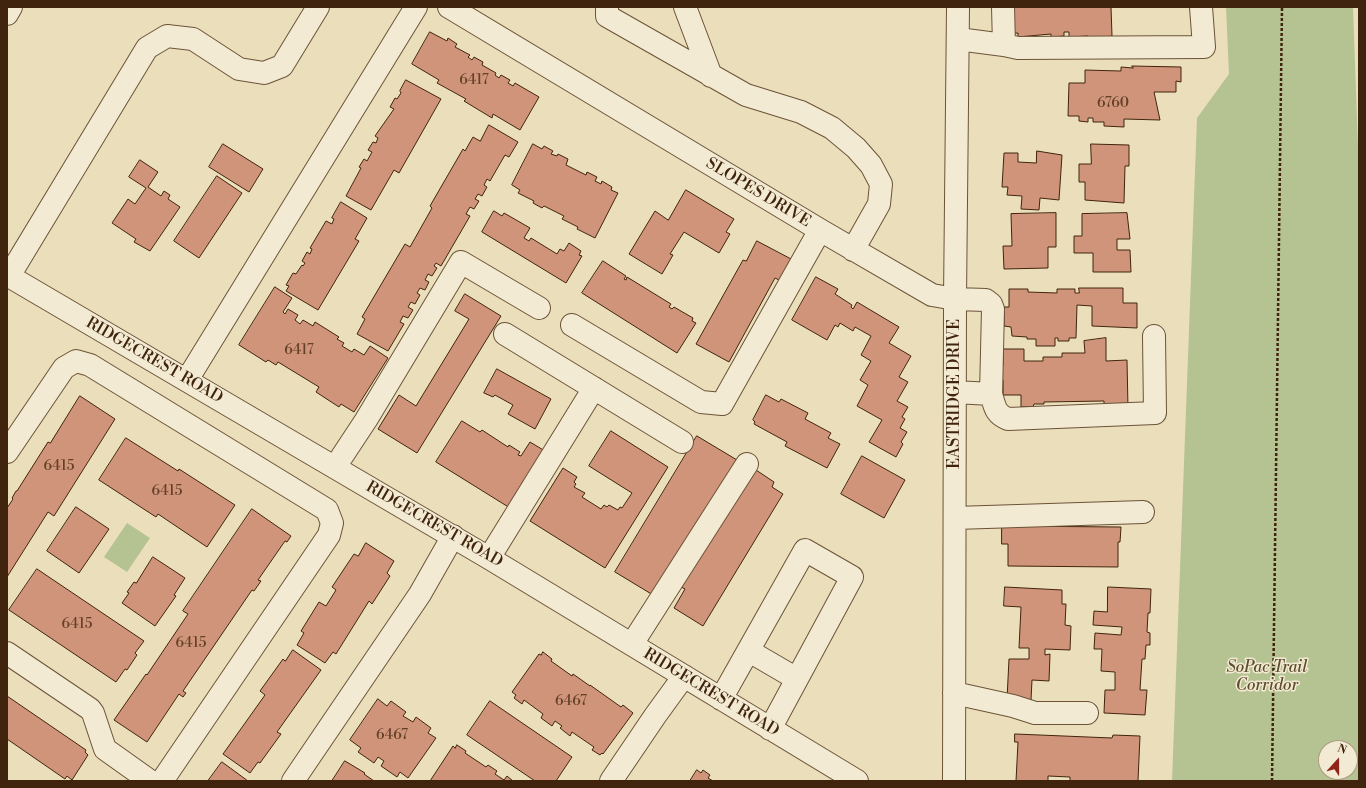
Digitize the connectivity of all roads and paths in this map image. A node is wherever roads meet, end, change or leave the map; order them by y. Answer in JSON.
{"nodes":[{"id":1,"x":11,"y":7,"type":"edge"},
{"id":2,"x":318,"y":7,"type":"edge"},
{"id":3,"x":416,"y":7,"type":"edge"},
{"id":4,"x":449,"y":7,"type":"edge"},
{"id":5,"x":607,"y":7,"type":"edge"},
{"id":6,"x":685,"y":7,"type":"edge"},
{"id":7,"x":958,"y":7,"type":"edge"},
{"id":8,"x":1003,"y":7,"type":"edge"},
{"id":9,"x":1201,"y":7,"type":"edge"},
{"id":10,"x":1282,"y":7,"type":"edge"},
{"id":11,"x":7,"y":14,"type":"edge"},
{"id":12,"x":958,"y":39,"type":"junction"},
{"id":13,"x":1004,"y":44,"type":"junction"},
{"id":14,"x":711,"y":76,"type":"junction"},
{"id":15,"x":820,"y":230,"type":"junction"},
{"id":16,"x":853,"y":250,"type":"junction"},
{"id":17,"x":8,"y":275,"type":"edge"},
{"id":18,"x":955,"y":299,"type":"junction"},
{"id":19,"x":539,"y":308,"type":"dead end"},
{"id":20,"x":572,"y":326,"type":"dead end"},
{"id":21,"x":505,"y":334,"type":"dead end"},
{"id":22,"x":1154,"y":336,"type":"dead end"},
{"id":23,"x":187,"y":380,"type":"junction"},
{"id":24,"x":594,"y":388,"type":"junction"},
{"id":25,"x":955,"y":392,"type":"junction"},
{"id":26,"x":991,"y":394,"type":"junction"},
{"id":27,"x":682,"y":442,"type":"dead end"},
{"id":28,"x":7,"y":452,"type":"edge"},
{"id":29,"x":747,"y":464,"type":"dead end"},
{"id":30,"x":335,"y":467,"type":"junction"},
{"id":31,"x":1143,"y":512,"type":"dead end"},
{"id":32,"x":955,"y":518,"type":"junction"},
{"id":33,"x":453,"y":536,"type":"junction"},
{"id":34,"x":489,"y":558,"type":"junction"},
{"id":35,"x":632,"y":644,"type":"junction"},
{"id":36,"x":749,"y":650,"type":"junction"},
{"id":37,"x":7,"y":653,"type":"edge"},
{"id":38,"x":684,"y":676,"type":"junction"},
{"id":39,"x":797,"y":679,"type":"junction"},
{"id":40,"x":954,"y":693,"type":"junction"},
{"id":41,"x":721,"y":699,"type":"junction"},
{"id":42,"x":1088,"y":713,"type":"dead end"},
{"id":43,"x":770,"y":729,"type":"junction"},
{"id":44,"x":150,"y":781,"type":"edge"},
{"id":45,"x":162,"y":781,"type":"edge"},
{"id":46,"x":293,"y":781,"type":"edge"},
{"id":47,"x":611,"y":781,"type":"edge"},
{"id":48,"x":857,"y":781,"type":"edge"},
{"id":49,"x":954,"y":781,"type":"edge"},
{"id":50,"x":1272,"y":781,"type":"edge"}],
"edges":[{"from":1,"to":11,"type":"street"},
{"from":2,"to":17,"type":"street"},
{"from":3,"to":23,"type":"street"},
{"from":4,"to":15,"type":"street","name":"SLOPES DRIVE"},
{"from":5,"to":14,"type":"street"},
{"from":6,"to":14,"type":"street"},
{"from":7,"to":12,"type":"street","name":"EASTRIDGE DRIVE"},
{"from":8,"to":13,"type":"street"},
{"from":9,"to":13,"type":"street"},
{"from":10,"to":50,"type":"path"},
{"from":12,"to":13,"type":"street"},
{"from":12,"to":18,"type":"street","name":"EASTRIDGE DRIVE"},
{"from":14,"to":16,"type":"street"},
{"from":15,"to":16,"type":"street","name":"SLOPES DRIVE"},
{"from":15,"to":20,"type":"street"},
{"from":16,"to":18,"type":"street","name":"SLOPES DRIVE"},
{"from":17,"to":23,"type":"street","name":"RIDGECREST ROAD"},
{"from":18,"to":25,"type":"street","name":"EASTRIDGE DRIVE"},
{"from":18,"to":26,"type":"street","name":"SLOPES DRIVE"},
{"from":19,"to":30,"type":"street"},
{"from":21,"to":24,"type":"street"},
{"from":22,"to":26,"type":"street"},
{"from":23,"to":30,"type":"street","name":"RIDGECREST ROAD"},
{"from":24,"to":27,"type":"street"},
{"from":24,"to":34,"type":"street"},
{"from":25,"to":26,"type":"street"},
{"from":25,"to":32,"type":"street","name":"EASTRIDGE DRIVE"},
{"from":28,"to":45,"type":"street"},
{"from":29,"to":35,"type":"street"},
{"from":30,"to":33,"type":"street","name":"RIDGECREST ROAD"},
{"from":31,"to":32,"type":"street"},
{"from":32,"to":40,"type":"street","name":"EASTRIDGE DRIVE"},
{"from":33,"to":34,"type":"street","name":"RIDGECREST ROAD"},
{"from":33,"to":46,"type":"street"},
{"from":34,"to":35,"type":"street","name":"RIDGECREST ROAD"},
{"from":35,"to":38,"type":"street","name":"RIDGECREST ROAD"},
{"from":36,"to":39,"type":"street"},
{"from":36,"to":39,"type":"street"},
{"from":36,"to":41,"type":"street"},
{"from":37,"to":44,"type":"street"},
{"from":38,"to":41,"type":"street","name":"RIDGECREST ROAD"},
{"from":38,"to":47,"type":"street"},
{"from":39,"to":43,"type":"street"},
{"from":40,"to":42,"type":"street"},
{"from":40,"to":49,"type":"street","name":"EASTRIDGE DRIVE"},
{"from":41,"to":43,"type":"street","name":"RIDGECREST ROAD"},
{"from":43,"to":48,"type":"street","name":"RIDGECREST ROAD"}]}
